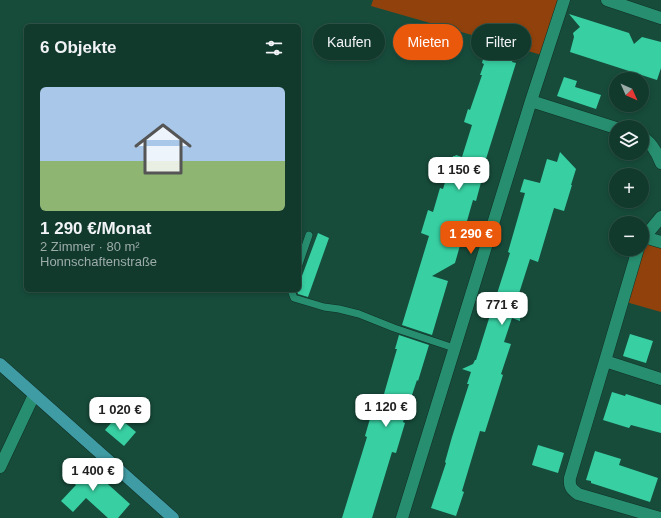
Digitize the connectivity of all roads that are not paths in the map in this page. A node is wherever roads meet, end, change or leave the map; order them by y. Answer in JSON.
{"nodes":[{"id":1,"x":564,"y":0,"type":"edge"},
{"id":2,"x":607,"y":0,"type":"edge"},
{"id":3,"x":661,"y":18,"type":"edge"},
{"id":4,"x":531,"y":101,"type":"junction"},
{"id":5,"x":609,"y":126,"type":"edge"},
{"id":6,"x":649,"y":142,"type":"edge"},
{"id":7,"x":661,"y":163,"type":"edge"},
{"id":8,"x":661,"y":217,"type":"edge"},
{"id":9,"x":649,"y":231,"type":"edge"},
{"id":10,"x":309,"y":235,"type":"dead end"},
{"id":11,"x":649,"y":239,"type":"edge"},
{"id":12,"x":661,"y":242,"type":"edge"},
{"id":13,"x":636,"y":256,"type":"edge"},
{"id":14,"x":301,"y":258,"type":"edge"},
{"id":15,"x":292,"y":292,"type":"edge"},
{"id":16,"x":454,"y":348,"type":"junction"},
{"id":17,"x":605,"y":361,"type":"junction"},
{"id":18,"x":0,"y":364,"type":"edge"},
{"id":19,"x":661,"y":379,"type":"edge"},
{"id":20,"x":34,"y":395,"type":"junction"},
{"id":21,"x":0,"y":467,"type":"edge"},
{"id":22,"x":405,"y":517,"type":"edge"},
{"id":23,"x":173,"y":518,"type":"edge"},
{"id":24,"x":660,"y":518,"type":"edge"}],
"edges":[{"from":1,"to":4,"type":"street"},
{"from":2,"to":3,"type":"street"},
{"from":4,"to":5,"type":"street"},
{"from":4,"to":16,"type":"street"},
{"from":6,"to":7,"type":"street"},
{"from":8,"to":9,"type":"street"},
{"from":10,"to":14,"type":"lane"},
{"from":11,"to":12,"type":"street"},
{"from":13,"to":17,"type":"street"},
{"from":15,"to":16,"type":"lane"},
{"from":16,"to":22,"type":"street"},
{"from":17,"to":19,"type":"street"},
{"from":17,"to":24,"type":"street"},
{"from":18,"to":20,"type":"main road"},
{"from":20,"to":21,"type":"street"},
{"from":20,"to":23,"type":"main road"}]}
